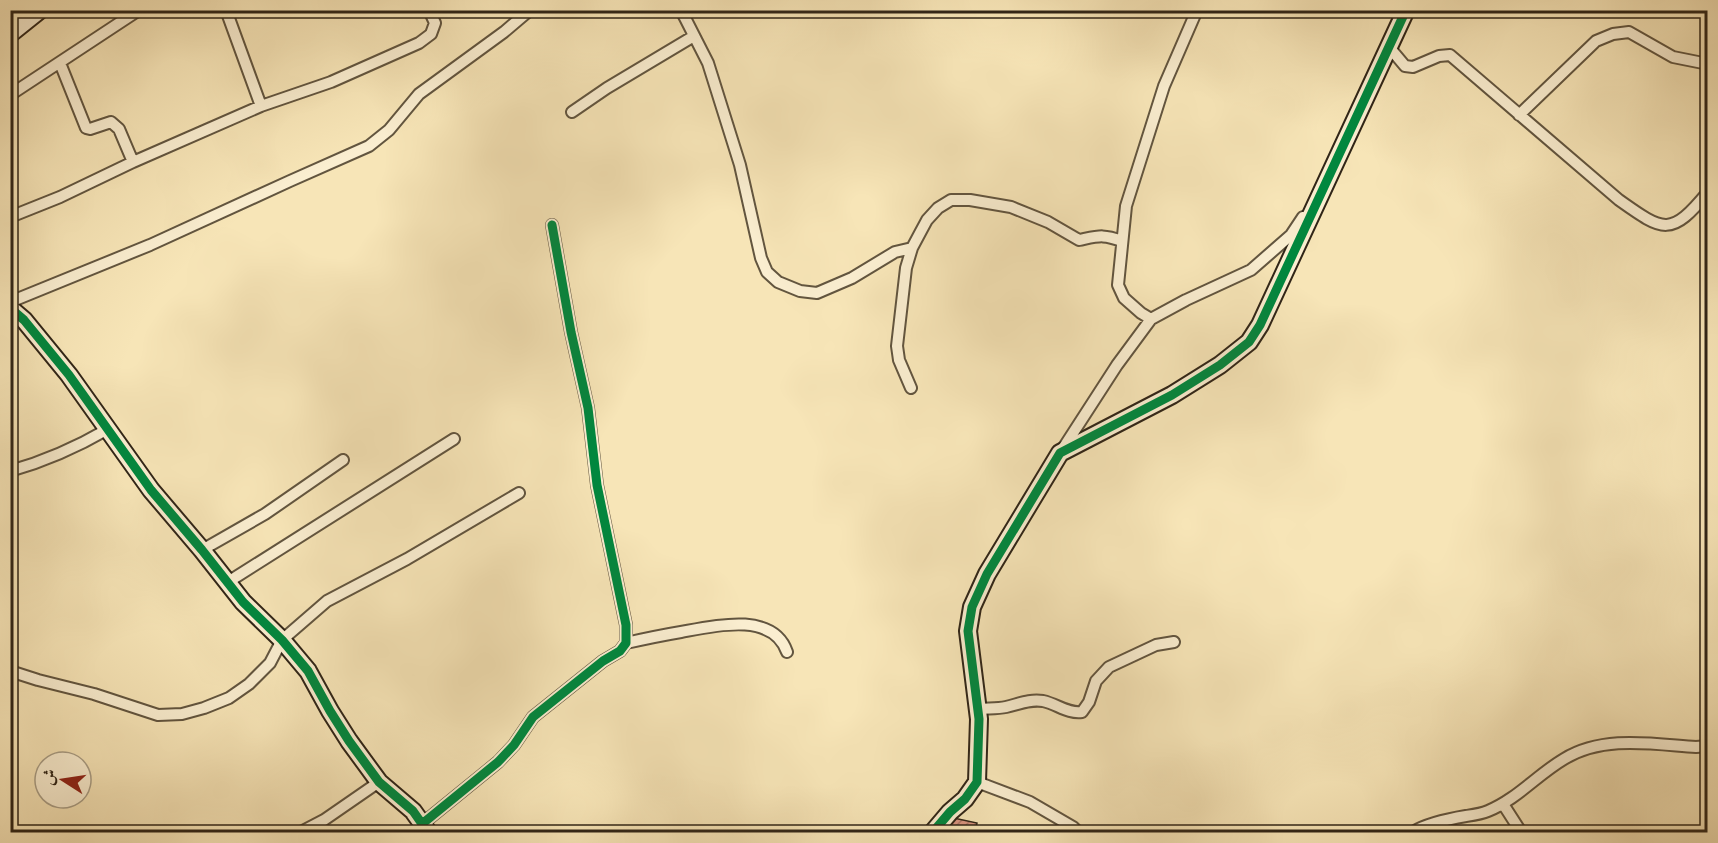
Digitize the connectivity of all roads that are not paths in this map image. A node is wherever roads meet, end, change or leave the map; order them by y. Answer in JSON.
{"nodes":[{"id":1,"x":40,"y":10,"type":"edge"},
{"id":2,"x":139,"y":10,"type":"edge"},
{"id":3,"x":226,"y":10,"type":"edge"},
{"id":4,"x":429,"y":10,"type":"edge"},
{"id":5,"x":530,"y":10,"type":"edge"},
{"id":6,"x":681,"y":10,"type":"edge"},
{"id":7,"x":1197,"y":10,"type":"edge"},
{"id":8,"x":1406,"y":10,"type":"edge"},
{"id":9,"x":10,"y":34,"type":"edge"},
{"id":10,"x":694,"y":36,"type":"junction"},
{"id":11,"x":1389,"y":47,"type":"junction"},
{"id":12,"x":60,"y":63,"type":"junction"},
{"id":13,"x":1707,"y":64,"type":"edge"},
{"id":14,"x":10,"y":95,"type":"edge"},
{"id":15,"x":261,"y":106,"type":"junction"},
{"id":16,"x":572,"y":112,"type":"dead end"},
{"id":17,"x":1519,"y":115,"type":"junction"},
{"id":18,"x":133,"y":162,"type":"junction"},
{"id":19,"x":1707,"y":192,"type":"edge"},
{"id":20,"x":1318,"y":196,"type":"junction"},
{"id":21,"x":10,"y":217,"type":"edge"},
{"id":22,"x":552,"y":225,"type":"dead end"},
{"id":23,"x":1122,"y":241,"type":"junction"},
{"id":24,"x":912,"y":248,"type":"junction"},
{"id":25,"x":10,"y":302,"type":"edge"},
{"id":26,"x":10,"y":308,"type":"edge"},
{"id":27,"x":1151,"y":319,"type":"junction"},
{"id":28,"x":911,"y":388,"type":"dead end"},
{"id":29,"x":108,"y":429,"type":"junction"},
{"id":30,"x":454,"y":439,"type":"dead end"},
{"id":31,"x":1060,"y":453,"type":"junction"},
{"id":32,"x":343,"y":460,"type":"dead end"},
{"id":33,"x":10,"y":471,"type":"edge"},
{"id":34,"x":519,"y":493,"type":"dead end"},
{"id":35,"x":202,"y":550,"type":"junction"},
{"id":36,"x":228,"y":582,"type":"junction"},
{"id":37,"x":282,"y":640,"type":"junction"},
{"id":38,"x":1174,"y":642,"type":"dead end"},
{"id":39,"x":626,"y":643,"type":"junction"},
{"id":40,"x":787,"y":652,"type":"dead end"},
{"id":41,"x":10,"y":671,"type":"edge"},
{"id":42,"x":978,"y":709,"type":"junction"},
{"id":43,"x":1707,"y":746,"type":"edge"},
{"id":44,"x":379,"y":782,"type":"junction"},
{"id":45,"x":977,"y":783,"type":"junction"},
{"id":46,"x":1503,"y":804,"type":"junction"},
{"id":47,"x":425,"y":828,"type":"edge"},
{"id":48,"x":301,"y":832,"type":"edge"},
{"id":49,"x":933,"y":832,"type":"edge"},
{"id":50,"x":1078,"y":832,"type":"edge"},
{"id":51,"x":1413,"y":832,"type":"edge"},
{"id":52,"x":1521,"y":832,"type":"edge"}],
"edges":[{"from":1,"to":9,"type":"street"},
{"from":2,"to":12,"type":"street"},
{"from":3,"to":15,"type":"street"},
{"from":4,"to":15,"type":"street"},
{"from":5,"to":25,"type":"street"},
{"from":6,"to":10,"type":"street"},
{"from":7,"to":23,"type":"street"},
{"from":8,"to":11,"type":"street"},
{"from":10,"to":16,"type":"street"},
{"from":10,"to":24,"type":"street"},
{"from":11,"to":17,"type":"street"},
{"from":11,"to":20,"type":"street"},
{"from":12,"to":14,"type":"street"},
{"from":12,"to":18,"type":"street"},
{"from":13,"to":17,"type":"street"},
{"from":15,"to":18,"type":"street"},
{"from":17,"to":19,"type":"street"},
{"from":18,"to":21,"type":"street"},
{"from":20,"to":27,"type":"street"},
{"from":20,"to":31,"type":"street"},
{"from":22,"to":39,"type":"street"},
{"from":23,"to":24,"type":"street"},
{"from":23,"to":27,"type":"street"},
{"from":24,"to":28,"type":"street"},
{"from":26,"to":29,"type":"street"},
{"from":27,"to":31,"type":"street"},
{"from":29,"to":33,"type":"street"},
{"from":29,"to":35,"type":"street"},
{"from":30,"to":36,"type":"street"},
{"from":31,"to":42,"type":"street"},
{"from":32,"to":35,"type":"street"},
{"from":34,"to":37,"type":"street"},
{"from":35,"to":36,"type":"street"},
{"from":36,"to":37,"type":"street"},
{"from":37,"to":41,"type":"street"},
{"from":37,"to":44,"type":"street"},
{"from":38,"to":42,"type":"street"},
{"from":39,"to":40,"type":"street"},
{"from":39,"to":47,"type":"street"},
{"from":42,"to":45,"type":"street"},
{"from":43,"to":46,"type":"street"},
{"from":44,"to":47,"type":"street"},
{"from":44,"to":48,"type":"street"},
{"from":45,"to":49,"type":"street"},
{"from":45,"to":50,"type":"street"},
{"from":46,"to":51,"type":"street"},
{"from":46,"to":52,"type":"street"}]}
